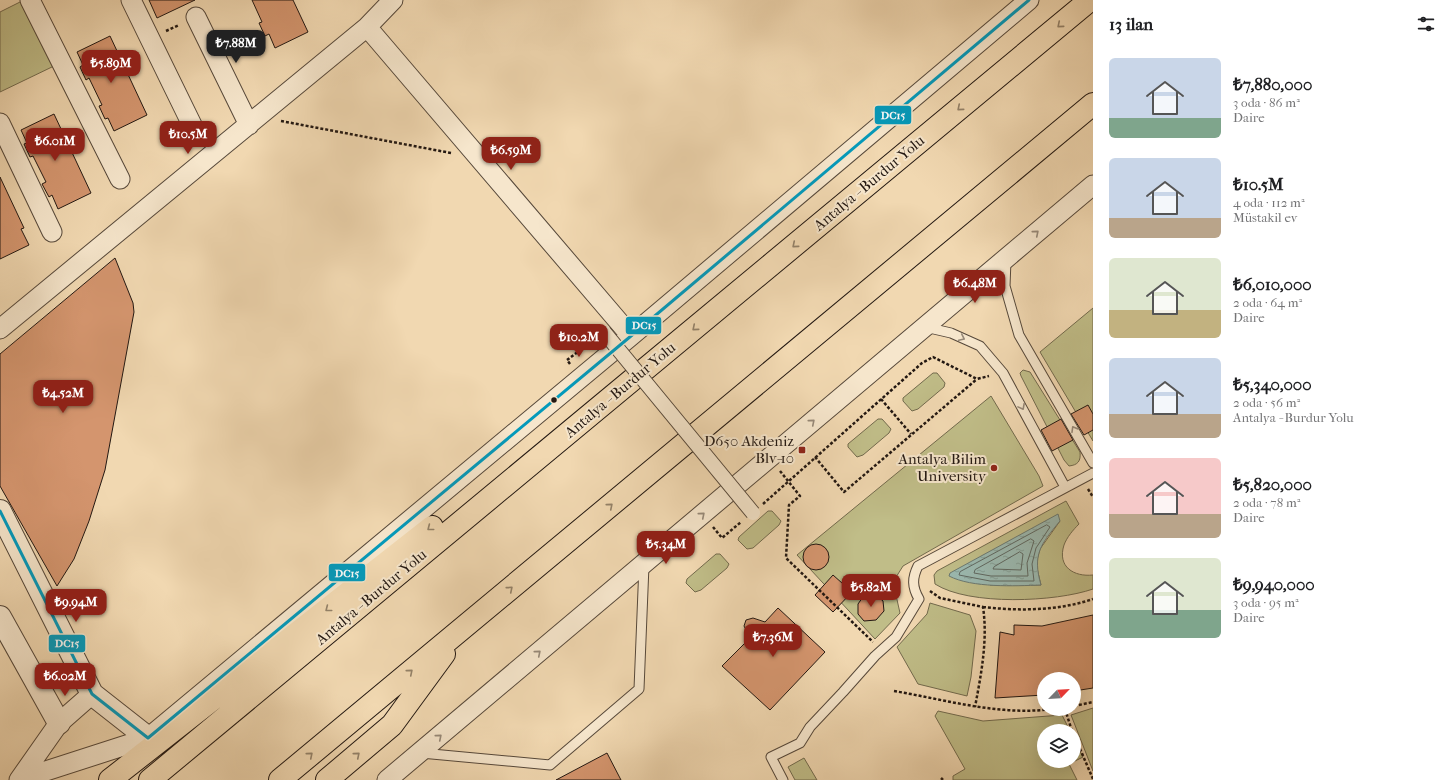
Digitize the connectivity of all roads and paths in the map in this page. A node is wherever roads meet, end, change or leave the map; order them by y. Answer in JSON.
{"nodes":[{"id":1,"x":30,"y":0,"type":"edge"},
{"id":2,"x":131,"y":0,"type":"edge"},
{"id":3,"x":393,"y":0,"type":"edge"},
{"id":4,"x":1029,"y":0,"type":"edge"},
{"id":5,"x":1090,"y":0,"type":"edge"},
{"id":6,"x":196,"y":17,"type":"joint"},
{"id":7,"x":367,"y":27,"type":"junction"},
{"id":8,"x":150,"y":38,"type":"junction"},
{"id":9,"x":1093,"y":104,"type":"edge"},
{"id":10,"x":253,"y":121,"type":"junction"},
{"id":11,"x":0,"y":123,"type":"edge"},
{"id":12,"x":194,"y":131,"type":"dead end"},
{"id":13,"x":479,"y":158,"type":"junction"},
{"id":14,"x":120,"y":179,"type":"dead end"},
{"id":15,"x":1093,"y":185,"type":"edge"},
{"id":16,"x":52,"y":232,"type":"dead end"},
{"id":17,"x":1006,"y":258,"type":"junction"},
{"id":18,"x":925,"y":327,"type":"junction"},
{"id":19,"x":0,"y":329,"type":"edge"},
{"id":20,"x":604,"y":332,"type":"joint"},
{"id":21,"x":631,"y":336,"type":"junction"},
{"id":22,"x":567,"y":360,"type":"dead end"},
{"id":23,"x":1003,"y":373,"type":"junction"},
{"id":24,"x":977,"y":379,"type":"junction"},
{"id":25,"x":880,"y":400,"type":"junction"},
{"id":26,"x":588,"y":417,"type":"junction"},
{"id":27,"x":911,"y":434,"type":"junction"},
{"id":28,"x":815,"y":457,"type":"junction"},
{"id":29,"x":1093,"y":463,"type":"edge"},
{"id":30,"x":1093,"y":473,"type":"edge"},
{"id":31,"x":788,"y":481,"type":"junction"},
{"id":32,"x":1065,"y":487,"type":"junction"},
{"id":33,"x":0,"y":510,"type":"edge"},
{"id":34,"x":753,"y":513,"type":"junction"},
{"id":35,"x":722,"y":538,"type":"dead end"},
{"id":36,"x":644,"y":564,"type":"junction"},
{"id":37,"x":913,"y":575,"type":"junction"},
{"id":38,"x":1093,"y":599,"type":"edge"},
{"id":39,"x":983,"y":607,"type":"junction"},
{"id":40,"x":0,"y":617,"type":"edge"},
{"id":41,"x":463,"y":628,"type":"junction"},
{"id":42,"x":872,"y":642,"type":"dead end"},
{"id":43,"x":894,"y":691,"type":"dead end"},
{"id":44,"x":92,"y":694,"type":"junction"},
{"id":45,"x":1093,"y":702,"type":"edge"},
{"id":46,"x":1081,"y":705,"type":"edge"},
{"id":47,"x":975,"y":707,"type":"junction"},
{"id":48,"x":1037,"y":709,"type":"edge"},
{"id":49,"x":59,"y":723,"type":"junction"},
{"id":50,"x":148,"y":738,"type":"junction"},
{"id":51,"x":1081,"y":751,"type":"edge"},
{"id":52,"x":420,"y":753,"type":"junction"},
{"id":53,"x":20,"y":779,"type":"edge"},
{"id":54,"x":1093,"y":779,"type":"edge"},
{"id":55,"x":110,"y":780,"type":"edge"},
{"id":56,"x":150,"y":780,"type":"edge"},
{"id":57,"x":280,"y":780,"type":"edge"},
{"id":58,"x":327,"y":780,"type":"edge"},
{"id":59,"x":387,"y":780,"type":"edge"},
{"id":60,"x":783,"y":780,"type":"edge"}],
"edges":[{"from":1,"to":14,"type":"street"},
{"from":2,"to":8,"type":"street"},
{"from":3,"to":7,"type":"street"},
{"from":4,"to":21,"type":"street"},
{"from":5,"to":26,"type":"highway","name":"Antalya - Burdur Yolu","one_way":true},
{"from":6,"to":8,"type":"path"},
{"from":6,"to":10,"type":"street"},
{"from":7,"to":10,"type":"street"},
{"from":7,"to":13,"type":"street"},
{"from":8,"to":12,"type":"street"},
{"from":41,"to":9,"type":"highway","one_way":true},
{"from":10,"to":13,"type":"path"},
{"from":10,"to":19,"type":"street"},
{"from":11,"to":16,"type":"street"},
{"from":13,"to":21,"type":"street"},
{"from":17,"to":15,"type":"street","one_way":true},
{"from":17,"to":18,"type":"street"},
{"from":29,"to":17,"type":"lane","one_way":true},
{"from":18,"to":23,"type":"lane","one_way":true},
{"from":36,"to":18,"type":"street","one_way":true},
{"from":20,"to":22,"type":"path"},
{"from":20,"to":34,"type":"street","bridge":true},
{"from":21,"to":50,"type":"street"},
{"from":23,"to":24,"type":"path"},
{"from":23,"to":32,"type":"lane","one_way":true},
{"from":24,"to":25,"type":"path"},
{"from":24,"to":27,"type":"path"},
{"from":25,"to":27,"type":"path"},
{"from":25,"to":28,"type":"path"},
{"from":26,"to":55,"type":"highway","one_way":true},
{"from":26,"to":56,"type":"highway","name":"Antalya - Burdur Yolu"},
{"from":27,"to":28,"type":"path"},
{"from":28,"to":31,"type":"path"},
{"from":30,"to":32,"type":"lane"},
{"from":31,"to":34,"type":"path"},
{"from":31,"to":42,"type":"path"},
{"from":32,"to":37,"type":"lane"},
{"from":33,"to":44,"type":"street"},
{"from":34,"to":35,"type":"path"},
{"from":52,"to":36,"type":"street","one_way":true},
{"from":36,"to":52,"type":"lane"},
{"from":37,"to":39,"type":"path"},
{"from":37,"to":60,"type":"lane"},
{"from":38,"to":39,"type":"path"},
{"from":39,"to":47,"type":"path"},
{"from":40,"to":49,"type":"street"},
{"from":57,"to":41,"type":"highway","one_way":true},
{"from":58,"to":41,"type":"highway","one_way":true},
{"from":43,"to":47,"type":"path"},
{"from":44,"to":49,"type":"street"},
{"from":44,"to":50,"type":"street"},
{"from":45,"to":46,"type":"path"},
{"from":47,"to":48,"type":"path"},
{"from":49,"to":53,"type":"street"},
{"from":50,"to":53,"type":"street"},
{"from":51,"to":54,"type":"path"},
{"from":52,"to":59,"type":"street"}]}
